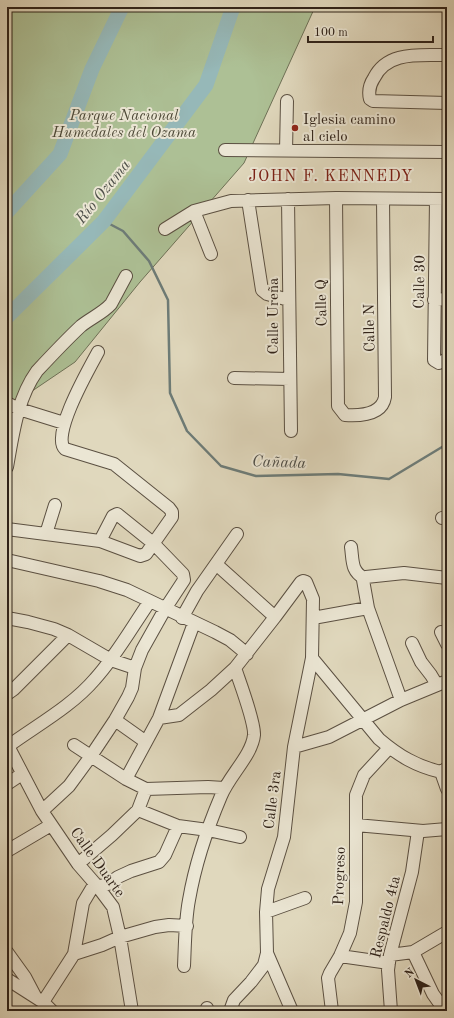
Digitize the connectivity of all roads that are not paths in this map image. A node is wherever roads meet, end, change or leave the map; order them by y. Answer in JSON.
{"nodes":[{"id":1,"x":447,"y":56,"type":"edge"},
{"id":2,"x":287,"y":101,"type":"dead end"},
{"id":3,"x":447,"y":103,"type":"edge"},
{"id":4,"x":225,"y":150,"type":"dead end"},
{"id":5,"x":286,"y":152,"type":"junction"},
{"id":6,"x":447,"y":152,"type":"edge"},
{"id":7,"x":336,"y":198,"type":"junction"},
{"id":8,"x":383,"y":199,"type":"junction"},
{"id":9,"x":442,"y":199,"type":"edge"},
{"id":10,"x":248,"y":200,"type":"junction"},
{"id":11,"x":288,"y":200,"type":"junction"},
{"id":12,"x":194,"y":211,"type":"junction"},
{"id":13,"x":165,"y":229,"type":"dead end"},
{"id":14,"x":441,"y":250,"type":"edge"},
{"id":15,"x":211,"y":254,"type":"dead end"},
{"id":16,"x":126,"y":276,"type":"dead end"},
{"id":17,"x":447,"y":299,"type":"edge"},
{"id":18,"x":289,"y":300,"type":"junction"},
{"id":19,"x":434,"y":300,"type":"junction"},
{"id":20,"x":98,"y":352,"type":"dead end"},
{"id":21,"x":443,"y":361,"type":"edge"},
{"id":22,"x":234,"y":378,"type":"dead end"},
{"id":23,"x":290,"y":379,"type":"junction"},
{"id":24,"x":7,"y":403,"type":"edge"},
{"id":25,"x":338,"y":406,"type":"joint"},
{"id":26,"x":19,"y":409,"type":"junction"},
{"id":27,"x":64,"y":423,"type":"junction"},
{"id":28,"x":291,"y":431,"type":"dead end"},
{"id":29,"x":7,"y":467,"type":"edge"},
{"id":30,"x":55,"y":505,"type":"dead end"},
{"id":31,"x":7,"y":529,"type":"edge"},
{"id":32,"x":46,"y":534,"type":"junction"},
{"id":33,"x":237,"y":534,"type":"dead end"},
{"id":34,"x":100,"y":541,"type":"junction"},
{"id":35,"x":154,"y":543,"type":"junction"},
{"id":36,"x":351,"y":547,"type":"dead end"},
{"id":37,"x":7,"y":560,"type":"edge"},
{"id":38,"x":216,"y":564,"type":"junction"},
{"id":39,"x":364,"y":578,"type":"junction"},
{"id":40,"x":447,"y":578,"type":"edge"},
{"id":41,"x":150,"y":601,"type":"junction"},
{"id":42,"x":368,"y":608,"type":"junction"},
{"id":43,"x":165,"y":609,"type":"junction"},
{"id":44,"x":275,"y":617,"type":"junction"},
{"id":45,"x":7,"y":618,"type":"edge"},
{"id":46,"x":182,"y":618,"type":"junction"},
{"id":47,"x":313,"y":618,"type":"junction"},
{"id":48,"x":194,"y":622,"type":"junction"},
{"id":49,"x":441,"y":632,"type":"dead end"},
{"id":50,"x":68,"y":634,"type":"junction"},
{"id":51,"x":412,"y":643,"type":"dead end"},
{"id":52,"x":447,"y":644,"type":"edge"},
{"id":53,"x":247,"y":654,"type":"junction"},
{"id":54,"x":312,"y":658,"type":"junction"},
{"id":55,"x":111,"y":660,"type":"junction"},
{"id":56,"x":135,"y":668,"type":"junction"},
{"id":57,"x":235,"y":668,"type":"junction"},
{"id":58,"x":442,"y":683,"type":"edge"},
{"id":59,"x":7,"y":694,"type":"edge"},
{"id":60,"x":401,"y":700,"type":"junction"},
{"id":61,"x":159,"y":718,"type":"junction"},
{"id":62,"x":364,"y":719,"type":"junction"},
{"id":63,"x":115,"y":720,"type":"junction"},
{"id":64,"x":146,"y":742,"type":"junction"},
{"id":65,"x":74,"y":745,"type":"dead end"},
{"id":66,"x":7,"y":746,"type":"edge"},
{"id":67,"x":294,"y":747,"type":"junction"},
{"id":68,"x":389,"y":748,"type":"junction"},
{"id":69,"x":91,"y":756,"type":"junction"},
{"id":70,"x":444,"y":770,"type":"edge"},
{"id":71,"x":22,"y":774,"type":"junction"},
{"id":72,"x":126,"y":779,"type":"junction"},
{"id":73,"x":7,"y":784,"type":"edge"},
{"id":74,"x":224,"y":788,"type":"junction"},
{"id":75,"x":146,"y":789,"type":"junction"},
{"id":76,"x":447,"y":789,"type":"edge"},
{"id":77,"x":138,"y":810,"type":"junction"},
{"id":78,"x":42,"y":811,"type":"junction"},
{"id":79,"x":51,"y":825,"type":"junction"},
{"id":80,"x":356,"y":825,"type":"junction"},
{"id":81,"x":178,"y":826,"type":"junction"},
{"id":82,"x":447,"y":829,"type":"edge"},
{"id":83,"x":208,"y":830,"type":"junction"},
{"id":84,"x":418,"y":830,"type":"junction"},
{"id":85,"x":240,"y":837,"type":"dead end"},
{"id":86,"x":7,"y":851,"type":"edge"},
{"id":87,"x":78,"y":864,"type":"junction"},
{"id":88,"x":98,"y":887,"type":"junction"},
{"id":89,"x":305,"y":898,"type":"dead end"},
{"id":90,"x":266,"y":912,"type":"junction"},
{"id":91,"x":187,"y":926,"type":"junction"},
{"id":92,"x":447,"y":932,"type":"edge"},
{"id":93,"x":120,"y":937,"type":"junction"},
{"id":94,"x":7,"y":952,"type":"edge"},
{"id":95,"x":413,"y":952,"type":"junction"},
{"id":96,"x":267,"y":953,"type":"junction"},
{"id":97,"x":74,"y":954,"type":"junction"},
{"id":98,"x":340,"y":956,"type":"junction"},
{"id":99,"x":389,"y":959,"type":"junction"},
{"id":100,"x":184,"y":966,"type":"dead end"},
{"id":101,"x":7,"y":979,"type":"edge"},
{"id":102,"x":46,"y":1006,"type":"edge"},
{"id":103,"x":132,"y":1011,"type":"edge"},
{"id":104,"x":230,"y":1011,"type":"edge"},
{"id":105,"x":292,"y":1011,"type":"edge"},
{"id":106,"x":332,"y":1011,"type":"edge"},
{"id":107,"x":391,"y":1011,"type":"edge"},
{"id":108,"x":445,"y":1011,"type":"edge"}],
"edges":[{"from":1,"to":3,"type":"street"},
{"from":2,"to":5,"type":"street"},
{"from":4,"to":5,"type":"street"},
{"from":5,"to":6,"type":"street"},
{"from":7,"to":8,"type":"street"},
{"from":7,"to":11,"type":"street"},
{"from":7,"to":25,"type":"street","name":"Calle Q"},
{"from":8,"to":9,"type":"street"},
{"from":8,"to":25,"type":"street","name":"Calle N"},
{"from":9,"to":14,"type":"street","name":"Calle 30"},
{"from":10,"to":11,"type":"street"},
{"from":10,"to":12,"type":"street"},
{"from":10,"to":18,"type":"street"},
{"from":11,"to":18,"type":"street","name":"Calle Ureña"},
{"from":12,"to":13,"type":"street"},
{"from":12,"to":15,"type":"street"},
{"from":14,"to":19,"type":"street","name":"Calle 30"},
{"from":16,"to":26,"type":"street"},
{"from":17,"to":19,"type":"street"},
{"from":18,"to":23,"type":"street","name":"Calle Ureña"},
{"from":19,"to":21,"type":"street","name":"Calle 30"},
{"from":20,"to":27,"type":"street"},
{"from":22,"to":23,"type":"street"},
{"from":23,"to":28,"type":"street","name":"Calle Ureña"},
{"from":24,"to":26,"type":"street"},
{"from":26,"to":27,"type":"street"},
{"from":26,"to":29,"type":"street"},
{"from":27,"to":35,"type":"street"},
{"from":30,"to":32,"type":"street"},
{"from":31,"to":32,"type":"street"},
{"from":32,"to":34,"type":"street"},
{"from":33,"to":38,"type":"street"},
{"from":34,"to":35,"type":"street"},
{"from":34,"to":35,"type":"street"},
{"from":35,"to":43,"type":"street"},
{"from":36,"to":39,"type":"street"},
{"from":37,"to":41,"type":"street"},
{"from":38,"to":44,"type":"street"},
{"from":38,"to":46,"type":"street"},
{"from":39,"to":40,"type":"street"},
{"from":39,"to":42,"type":"street"},
{"from":41,"to":43,"type":"street"},
{"from":41,"to":55,"type":"street"},
{"from":42,"to":47,"type":"street"},
{"from":42,"to":60,"type":"street"},
{"from":43,"to":46,"type":"street"},
{"from":43,"to":56,"type":"street"},
{"from":44,"to":47,"type":"street","name":"Calle 3ra"},
{"from":44,"to":53,"type":"street"},
{"from":45,"to":50,"type":"street"},
{"from":46,"to":48,"type":"street"},
{"from":47,"to":54,"type":"street","name":"Calle 3ra"},
{"from":48,"to":53,"type":"street"},
{"from":48,"to":61,"type":"street"},
{"from":49,"to":52,"type":"street"},
{"from":50,"to":55,"type":"street"},
{"from":50,"to":59,"type":"street"},
{"from":51,"to":58,"type":"street"},
{"from":53,"to":57,"type":"street"},
{"from":54,"to":62,"type":"street"},
{"from":54,"to":67,"type":"street","name":"Calle 3ra"},
{"from":55,"to":56,"type":"street"},
{"from":55,"to":66,"type":"street"},
{"from":56,"to":63,"type":"street"},
{"from":57,"to":61,"type":"street"},
{"from":57,"to":74,"type":"street"},
{"from":58,"to":60,"type":"street"},
{"from":60,"to":62,"type":"street"},
{"from":61,"to":64,"type":"street"},
{"from":62,"to":67,"type":"street"},
{"from":62,"to":68,"type":"street"},
{"from":63,"to":64,"type":"street"},
{"from":63,"to":69,"type":"street"},
{"from":64,"to":72,"type":"street"},
{"from":65,"to":69,"type":"street"},
{"from":66,"to":71,"type":"street","name":"Calle Duarte"},
{"from":67,"to":90,"type":"street","name":"Calle 3ra"},
{"from":68,"to":70,"type":"street"},
{"from":68,"to":80,"type":"street","name":"Progreso"},
{"from":69,"to":72,"type":"street"},
{"from":69,"to":78,"type":"street"},
{"from":70,"to":76,"type":"street"},
{"from":71,"to":73,"type":"street"},
{"from":71,"to":78,"type":"street","name":"Calle Duarte"},
{"from":72,"to":75,"type":"street"},
{"from":74,"to":75,"type":"street"},
{"from":74,"to":83,"type":"street"},
{"from":75,"to":77,"type":"street"},
{"from":77,"to":81,"type":"street"},
{"from":77,"to":87,"type":"street"},
{"from":78,"to":79,"type":"street","name":"Calle Duarte"},
{"from":79,"to":86,"type":"street"},
{"from":79,"to":87,"type":"street","name":"Calle Duarte"},
{"from":80,"to":84,"type":"street"},
{"from":80,"to":98,"type":"street","name":"Progreso"},
{"from":81,"to":83,"type":"street"},
{"from":81,"to":88,"type":"street"},
{"from":82,"to":84,"type":"street"},
{"from":83,"to":85,"type":"street"},
{"from":83,"to":91,"type":"street"},
{"from":84,"to":99,"type":"street","name":"Respaldo 4ta"},
{"from":87,"to":88,"type":"street","name":"Calle Duarte"},
{"from":88,"to":93,"type":"street","name":"Calle Duarte"},
{"from":88,"to":97,"type":"street"},
{"from":89,"to":90,"type":"street"},
{"from":90,"to":96,"type":"street","name":"Calle 3ra"},
{"from":91,"to":93,"type":"street"},
{"from":91,"to":100,"type":"street"},
{"from":92,"to":95,"type":"street"},
{"from":93,"to":97,"type":"street"},
{"from":93,"to":103,"type":"street","name":"Calle Duarte"},
{"from":94,"to":102,"type":"street"},
{"from":95,"to":99,"type":"street"},
{"from":95,"to":108,"type":"street"},
{"from":96,"to":104,"type":"street","name":"Calle 3ra"},
{"from":96,"to":105,"type":"street"},
{"from":97,"to":102,"type":"street"},
{"from":98,"to":99,"type":"street"},
{"from":98,"to":106,"type":"street","name":"Progreso"},
{"from":99,"to":107,"type":"street","name":"Respaldo 4ta"},
{"from":101,"to":102,"type":"street"}]}
